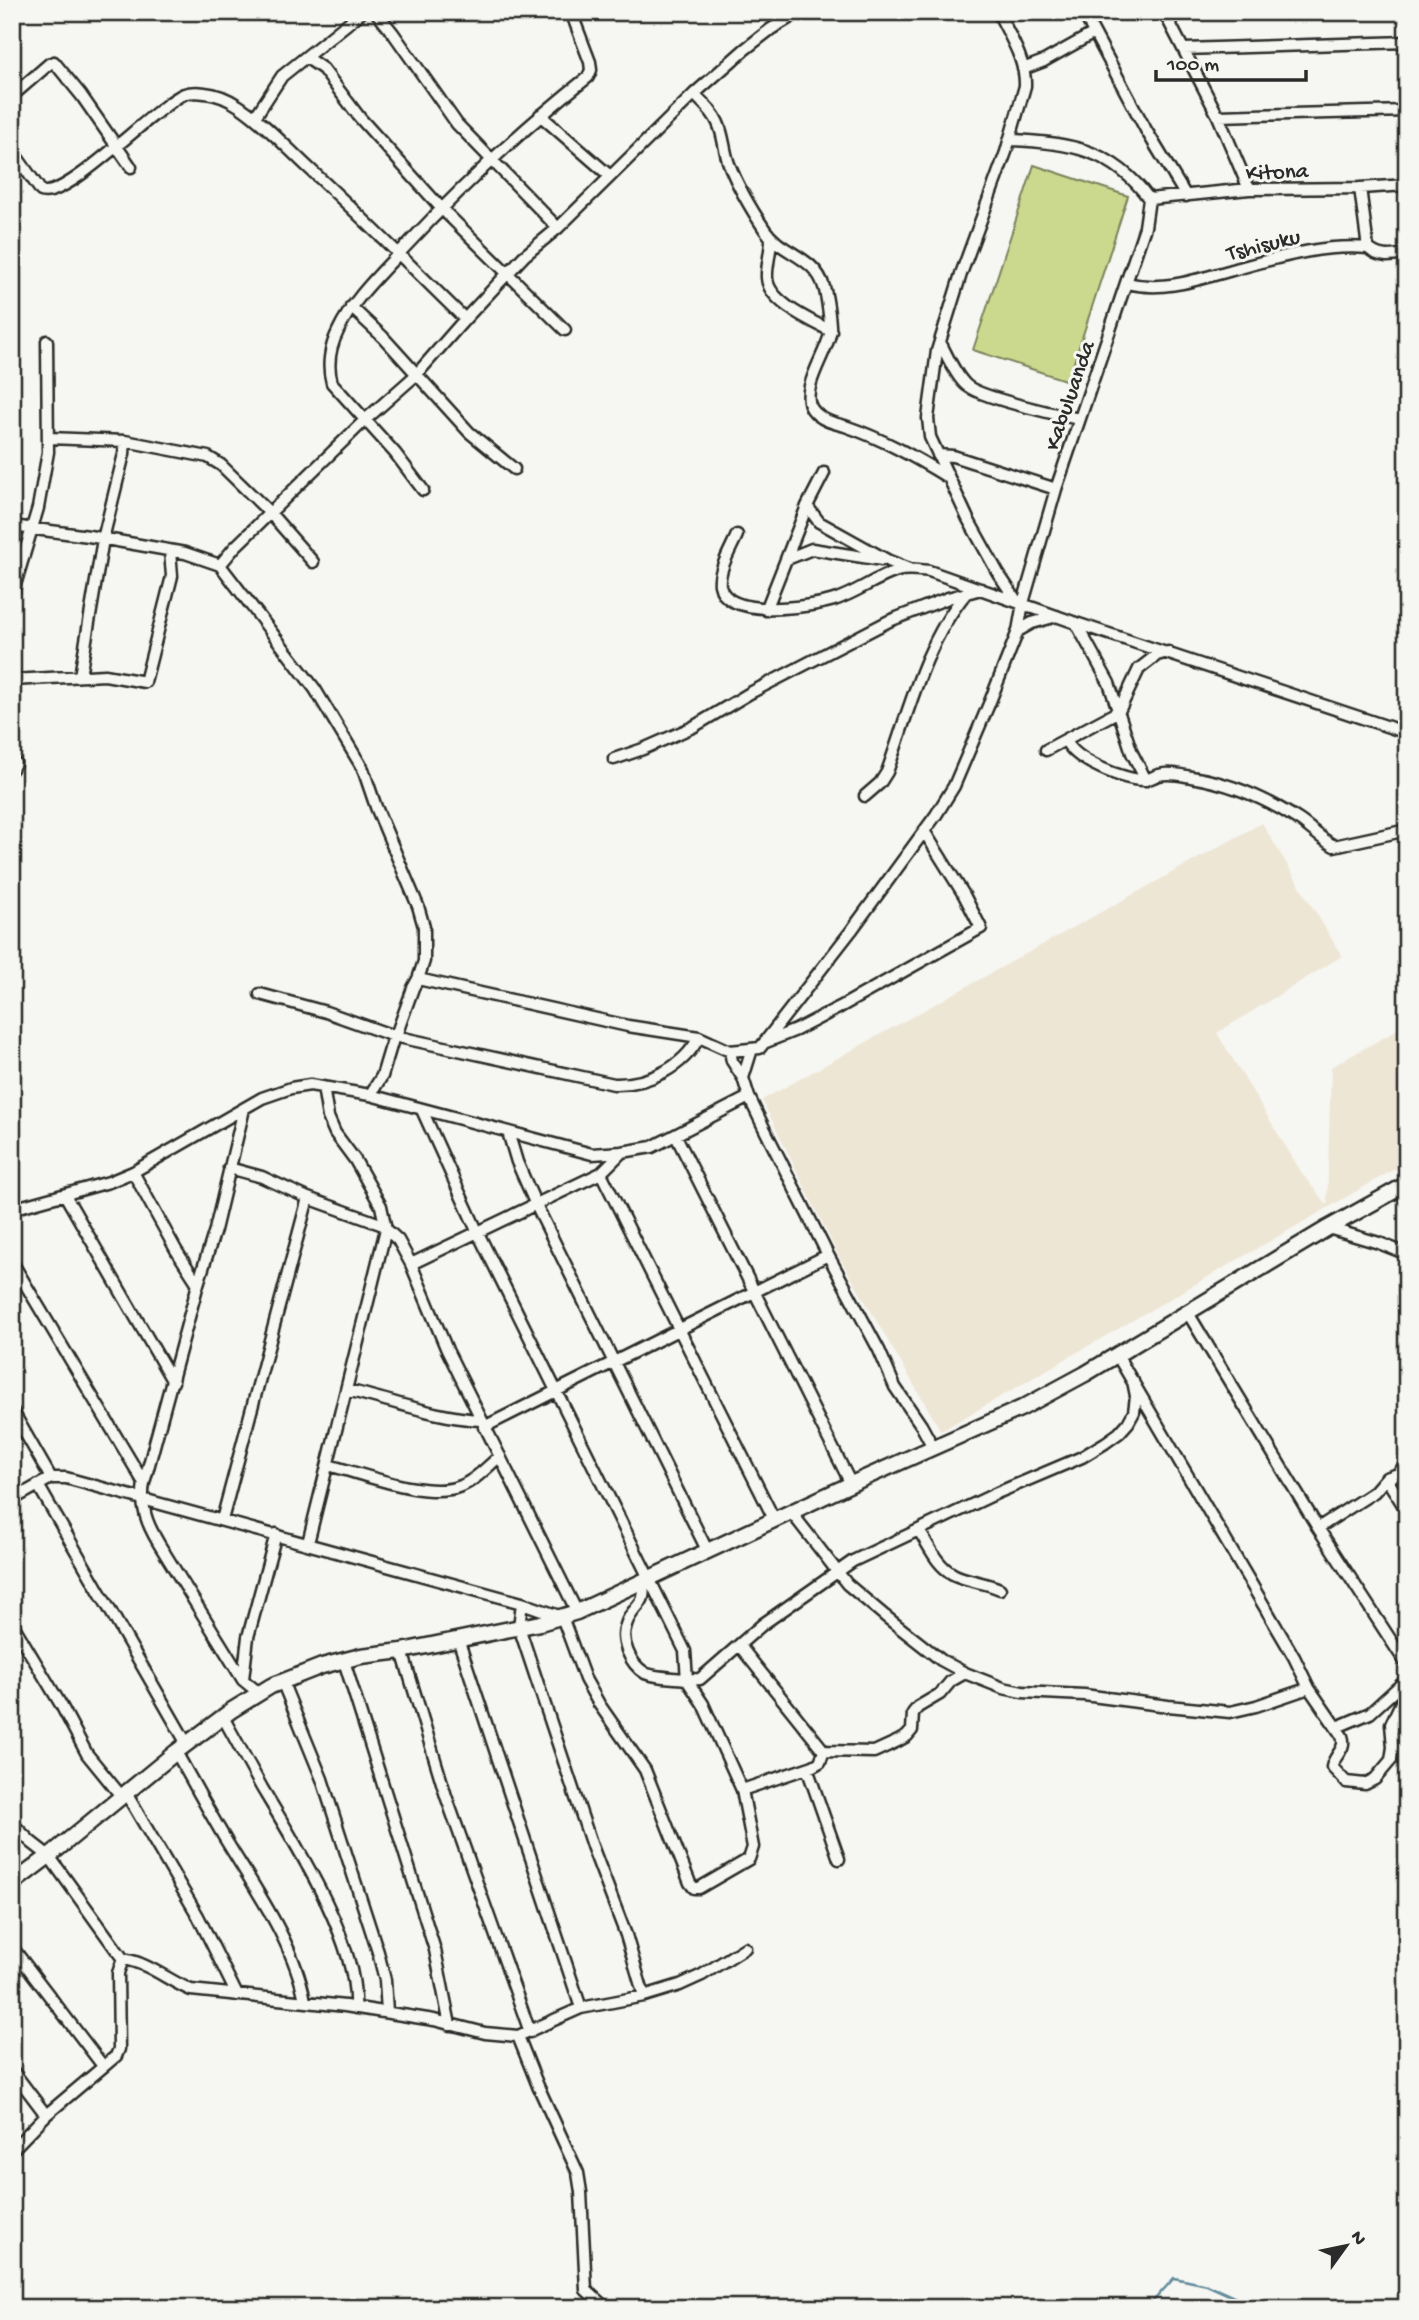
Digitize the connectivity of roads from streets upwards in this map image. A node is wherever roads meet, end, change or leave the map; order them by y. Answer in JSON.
{"nodes":[{"id":1,"x":362,"y":12,"type":"edge"},
{"id":2,"x":376,"y":12,"type":"edge"},
{"id":3,"x":571,"y":12,"type":"edge"},
{"id":4,"x":799,"y":12,"type":"edge"},
{"id":5,"x":998,"y":12,"type":"edge"},
{"id":6,"x":1083,"y":12,"type":"edge"},
{"id":7,"x":1164,"y":12,"type":"edge"},
{"id":8,"x":1094,"y":33,"type":"junction"},
{"id":9,"x":1407,"y":42,"type":"edge"},
{"id":10,"x":1184,"y":50,"type":"junction"},
{"id":11,"x":307,"y":58,"type":"junction"},
{"id":12,"x":1023,"y":69,"type":"junction"},
{"id":13,"x":694,"y":94,"type":"junction"},
{"id":14,"x":12,"y":96,"type":"edge"},
{"id":15,"x":1407,"y":111,"type":"edge"},
{"id":16,"x":540,"y":115,"type":"junction"},
{"id":17,"x":1218,"y":116,"type":"junction"},
{"id":18,"x":255,"y":117,"type":"junction"},
{"id":19,"x":1010,"y":140,"type":"junction"},
{"id":20,"x":117,"y":147,"type":"junction"},
{"id":21,"x":12,"y":150,"type":"edge"},
{"id":22,"x":493,"y":160,"type":"junction"},
{"id":23,"x":131,"y":167,"type":"dead end"},
{"id":24,"x":610,"y":176,"type":"junction"},
{"id":25,"x":1407,"y":185,"type":"edge"},
{"id":26,"x":1360,"y":188,"type":"junction"},
{"id":27,"x":1249,"y":189,"type":"junction"},
{"id":28,"x":1186,"y":196,"type":"junction"},
{"id":29,"x":1149,"y":199,"type":"junction"},
{"id":30,"x":442,"y":209,"type":"junction"},
{"id":31,"x":558,"y":228,"type":"junction"},
{"id":32,"x":771,"y":239,"type":"junction"},
{"id":33,"x":1368,"y":248,"type":"junction"},
{"id":34,"x":399,"y":254,"type":"junction"},
{"id":35,"x":1407,"y":254,"type":"edge"},
{"id":36,"x":509,"y":273,"type":"junction"},
{"id":37,"x":1127,"y":284,"type":"junction"},
{"id":38,"x":351,"y":307,"type":"junction"},
{"id":39,"x":465,"y":319,"type":"junction"},
{"id":40,"x":565,"y":330,"type":"dead end"},
{"id":41,"x":831,"y":331,"type":"junction"},
{"id":42,"x":47,"y":341,"type":"dead end"},
{"id":43,"x":940,"y":342,"type":"junction"},
{"id":44,"x":416,"y":375,"type":"junction"},
{"id":45,"x":1079,"y":419,"type":"junction"},
{"id":46,"x":365,"y":420,"type":"junction"},
{"id":47,"x":49,"y":438,"type":"junction"},
{"id":48,"x":125,"y":441,"type":"junction"},
{"id":49,"x":938,"y":455,"type":"junction"},
{"id":50,"x":953,"y":456,"type":"junction"},
{"id":51,"x":514,"y":470,"type":"dead end"},
{"id":52,"x":824,"y":473,"type":"dead end"},
{"id":53,"x":948,"y":474,"type":"junction"},
{"id":54,"x":1056,"y":489,"type":"junction"},
{"id":55,"x":423,"y":490,"type":"dead end"},
{"id":56,"x":807,"y":506,"type":"junction"},
{"id":57,"x":270,"y":513,"type":"junction"},
{"id":58,"x":819,"y":522,"type":"junction"},
{"id":59,"x":12,"y":526,"type":"edge"},
{"id":60,"x":31,"y":529,"type":"junction"},
{"id":61,"x":798,"y":529,"type":"junction"},
{"id":62,"x":737,"y":535,"type":"dead end"},
{"id":63,"x":103,"y":539,"type":"junction"},
{"id":64,"x":812,"y":549,"type":"junction"},
{"id":65,"x":170,"y":551,"type":"junction"},
{"id":66,"x":787,"y":559,"type":"junction"},
{"id":67,"x":889,"y":561,"type":"junction"},
{"id":68,"x":313,"y":562,"type":"dead end"},
{"id":69,"x":220,"y":565,"type":"junction"},
{"id":70,"x":910,"y":569,"type":"junction"},
{"id":71,"x":981,"y":589,"type":"junction"},
{"id":72,"x":968,"y":592,"type":"junction"},
{"id":73,"x":12,"y":595,"type":"edge"},
{"id":74,"x":1020,"y":601,"type":"junction"},
{"id":75,"x":766,"y":610,"type":"junction"},
{"id":76,"x":1057,"y":616,"type":"junction"},
{"id":77,"x":1076,"y":622,"type":"junction"},
{"id":78,"x":1018,"y":631,"type":"junction"},
{"id":79,"x":1168,"y":652,"type":"junction"},
{"id":80,"x":79,"y":676,"type":"junction"},
{"id":81,"x":12,"y":680,"type":"edge"},
{"id":82,"x":1119,"y":710,"type":"junction"},
{"id":83,"x":1407,"y":733,"type":"edge"},
{"id":84,"x":1066,"y":740,"type":"junction"},
{"id":85,"x":1046,"y":750,"type":"dead end"},
{"id":86,"x":12,"y":759,"type":"edge"},
{"id":87,"x":614,"y":759,"type":"dead end"},
{"id":88,"x":12,"y":769,"type":"edge"},
{"id":89,"x":1146,"y":780,"type":"junction"},
{"id":90,"x":865,"y":796,"type":"dead end"},
{"id":91,"x":1407,"y":830,"type":"edge"},
{"id":92,"x":924,"y":831,"type":"junction"},
{"id":93,"x":418,"y":979,"type":"junction"},
{"id":94,"x":260,"y":994,"type":"dead end"},
{"id":95,"x":394,"y":1036,"type":"junction"},
{"id":96,"x":699,"y":1037,"type":"junction"},
{"id":97,"x":766,"y":1042,"type":"junction"},
{"id":98,"x":752,"y":1049,"type":"junction"},
{"id":99,"x":730,"y":1051,"type":"junction"},
{"id":100,"x":743,"y":1078,"type":"junction"},
{"id":101,"x":323,"y":1087,"type":"junction"},
{"id":102,"x":370,"y":1095,"type":"junction"},
{"id":103,"x":749,"y":1097,"type":"junction"},
{"id":104,"x":244,"y":1109,"type":"junction"},
{"id":105,"x":422,"y":1110,"type":"junction"},
{"id":106,"x":508,"y":1132,"type":"junction"},
{"id":107,"x":676,"y":1136,"type":"junction"},
{"id":108,"x":622,"y":1153,"type":"junction"},
{"id":109,"x":229,"y":1168,"type":"junction"},
{"id":110,"x":133,"y":1172,"type":"junction"},
{"id":111,"x":601,"y":1173,"type":"junction"},
{"id":112,"x":1407,"y":1184,"type":"edge"},
{"id":113,"x":65,"y":1195,"type":"junction"},
{"id":114,"x":308,"y":1198,"type":"junction"},
{"id":115,"x":536,"y":1205,"type":"junction"},
{"id":116,"x":12,"y":1209,"type":"edge"},
{"id":117,"x":385,"y":1227,"type":"junction"},
{"id":118,"x":1328,"y":1228,"type":"junction"},
{"id":119,"x":478,"y":1233,"type":"junction"},
{"id":120,"x":1407,"y":1254,"type":"edge"},
{"id":121,"x":828,"y":1255,"type":"junction"},
{"id":122,"x":12,"y":1262,"type":"edge"},
{"id":123,"x":411,"y":1264,"type":"junction"},
{"id":124,"x":198,"y":1284,"type":"junction"},
{"id":125,"x":755,"y":1292,"type":"junction"},
{"id":126,"x":1188,"y":1313,"type":"junction"},
{"id":127,"x":679,"y":1328,"type":"junction"},
{"id":128,"x":1117,"y":1355,"type":"junction"},
{"id":129,"x":615,"y":1362,"type":"junction"},
{"id":130,"x":1133,"y":1381,"type":"junction"},
{"id":131,"x":173,"y":1382,"type":"junction"},
{"id":132,"x":346,"y":1390,"type":"junction"},
{"id":133,"x":557,"y":1391,"type":"junction"},
{"id":134,"x":12,"y":1410,"type":"edge"},
{"id":135,"x":482,"y":1424,"type":"junction"},
{"id":136,"x":933,"y":1447,"type":"junction"},
{"id":137,"x":500,"y":1456,"type":"junction"},
{"id":138,"x":1407,"y":1462,"type":"edge"},
{"id":139,"x":328,"y":1465,"type":"junction"},
{"id":140,"x":51,"y":1478,"type":"junction"},
{"id":141,"x":1386,"y":1478,"type":"junction"},
{"id":142,"x":144,"y":1483,"type":"junction"},
{"id":143,"x":851,"y":1484,"type":"junction"},
{"id":144,"x":38,"y":1485,"type":"junction"},
{"id":145,"x":141,"y":1498,"type":"junction"},
{"id":146,"x":12,"y":1500,"type":"edge"},
{"id":147,"x":1407,"y":1511,"type":"edge"},
{"id":148,"x":791,"y":1512,"type":"junction"},
{"id":149,"x":774,"y":1519,"type":"junction"},
{"id":150,"x":222,"y":1520,"type":"junction"},
{"id":151,"x":1318,"y":1528,"type":"junction"},
{"id":152,"x":919,"y":1531,"type":"junction"},
{"id":153,"x":275,"y":1534,"type":"junction"},
{"id":154,"x":309,"y":1544,"type":"junction"},
{"id":155,"x":708,"y":1552,"type":"junction"},
{"id":156,"x":826,"y":1556,"type":"junction"},
{"id":157,"x":853,"y":1561,"type":"junction"},
{"id":158,"x":837,"y":1572,"type":"junction"},
{"id":159,"x":645,"y":1579,"type":"junction"},
{"id":160,"x":847,"y":1584,"type":"junction"},
{"id":161,"x":1000,"y":1589,"type":"dead end"},
{"id":162,"x":523,"y":1603,"type":"junction"},
{"id":163,"x":577,"y":1612,"type":"junction"},
{"id":164,"x":562,"y":1617,"type":"junction"},
{"id":165,"x":12,"y":1623,"type":"edge"},
{"id":166,"x":519,"y":1627,"type":"junction"},
{"id":167,"x":458,"y":1639,"type":"junction"},
{"id":168,"x":739,"y":1645,"type":"junction"},
{"id":169,"x":402,"y":1651,"type":"junction"},
{"id":170,"x":941,"y":1660,"type":"junction"},
{"id":171,"x":344,"y":1661,"type":"junction"},
{"id":172,"x":1407,"y":1665,"type":"edge"},
{"id":173,"x":965,"y":1674,"type":"junction"},
{"id":174,"x":243,"y":1680,"type":"junction"},
{"id":175,"x":687,"y":1680,"type":"junction"},
{"id":176,"x":1407,"y":1680,"type":"edge"},
{"id":177,"x":951,"y":1681,"type":"junction"},
{"id":178,"x":282,"y":1682,"type":"junction"},
{"id":179,"x":1309,"y":1688,"type":"junction"},
{"id":180,"x":259,"y":1693,"type":"junction"},
{"id":181,"x":223,"y":1717,"type":"junction"},
{"id":182,"x":1391,"y":1724,"type":"junction"},
{"id":183,"x":1337,"y":1727,"type":"junction"},
{"id":184,"x":1407,"y":1730,"type":"edge"},
{"id":185,"x":182,"y":1748,"type":"junction"},
{"id":186,"x":824,"y":1751,"type":"junction"},
{"id":187,"x":807,"y":1768,"type":"junction"},
{"id":188,"x":742,"y":1790,"type":"junction"},
{"id":189,"x":124,"y":1795,"type":"junction"},
{"id":190,"x":12,"y":1823,"type":"edge"},
{"id":191,"x":49,"y":1856,"type":"junction"},
{"id":192,"x":839,"y":1859,"type":"dead end"},
{"id":193,"x":12,"y":1884,"type":"edge"},
{"id":194,"x":12,"y":1947,"type":"edge"},
{"id":195,"x":745,"y":1948,"type":"dead end"},
{"id":196,"x":123,"y":1959,"type":"junction"},
{"id":197,"x":237,"y":1995,"type":"junction"},
{"id":198,"x":644,"y":1996,"type":"junction"},
{"id":199,"x":305,"y":2001,"type":"junction"},
{"id":200,"x":355,"y":2008,"type":"junction"},
{"id":201,"x":581,"y":2008,"type":"junction"},
{"id":202,"x":387,"y":2012,"type":"junction"},
{"id":203,"x":450,"y":2025,"type":"junction"},
{"id":204,"x":530,"y":2032,"type":"junction"},
{"id":205,"x":518,"y":2036,"type":"junction"},
{"id":206,"x":103,"y":2066,"type":"junction"},
{"id":207,"x":12,"y":2070,"type":"edge"},
{"id":208,"x":46,"y":2115,"type":"junction"},
{"id":209,"x":12,"y":2150,"type":"edge"},
{"id":210,"x":606,"y":2308,"type":"edge"}],
"edges":[{"from":1,"to":11,"type":"street"},
{"from":2,"to":22,"type":"street"},
{"from":3,"to":16,"type":"street"},
{"from":4,"to":13,"type":"street"},
{"from":5,"to":12,"type":"street"},
{"from":6,"to":8,"type":"street"},
{"from":7,"to":10,"type":"street"},
{"from":8,"to":12,"type":"street"},
{"from":8,"to":28,"type":"street"},
{"from":9,"to":10,"type":"street"},
{"from":10,"to":17,"type":"street"},
{"from":11,"to":18,"type":"street"},
{"from":11,"to":30,"type":"street"},
{"from":12,"to":19,"type":"street"},
{"from":13,"to":24,"type":"street"},
{"from":13,"to":32,"type":"street"},
{"from":14,"to":20,"type":"street"},
{"from":15,"to":17,"type":"street"},
{"from":16,"to":22,"type":"street"},
{"from":16,"to":24,"type":"street"},
{"from":17,"to":27,"type":"street"},
{"from":18,"to":20,"type":"street"},
{"from":18,"to":34,"type":"street"},
{"from":19,"to":29,"type":"street"},
{"from":19,"to":43,"type":"street"},
{"from":20,"to":21,"type":"street"},
{"from":20,"to":23,"type":"street"},
{"from":22,"to":30,"type":"street"},
{"from":22,"to":31,"type":"street"},
{"from":24,"to":31,"type":"street"},
{"from":25,"to":26,"type":"street","name":"Kitona"},
{"from":26,"to":27,"type":"street","name":"Kitona"},
{"from":26,"to":33,"type":"street"},
{"from":27,"to":28,"type":"street","name":"Kitona"},
{"from":28,"to":29,"type":"street","name":"Kitona"},
{"from":29,"to":37,"type":"street","name":"Kabuluanda"},
{"from":30,"to":34,"type":"street"},
{"from":30,"to":36,"type":"street"},
{"from":31,"to":36,"type":"street"},
{"from":32,"to":41,"type":"street"},
{"from":32,"to":41,"type":"street"},
{"from":33,"to":35,"type":"street","name":"Tshisuku"},
{"from":33,"to":37,"type":"street","name":"Tshisuku"},
{"from":34,"to":38,"type":"street"},
{"from":34,"to":39,"type":"street"},
{"from":36,"to":39,"type":"street"},
{"from":36,"to":40,"type":"street"},
{"from":37,"to":45,"type":"street","name":"Kabuluanda"},
{"from":38,"to":44,"type":"street"},
{"from":38,"to":46,"type":"street"},
{"from":39,"to":44,"type":"street"},
{"from":41,"to":53,"type":"street"},
{"from":42,"to":47,"type":"street"},
{"from":43,"to":45,"type":"street"},
{"from":43,"to":49,"type":"street"},
{"from":44,"to":46,"type":"street"},
{"from":44,"to":51,"type":"street"},
{"from":45,"to":54,"type":"street","name":"Kabuluanda"},
{"from":46,"to":55,"type":"street"},
{"from":46,"to":57,"type":"street"},
{"from":47,"to":48,"type":"street"},
{"from":47,"to":60,"type":"street"},
{"from":48,"to":57,"type":"street"},
{"from":48,"to":63,"type":"street"},
{"from":49,"to":50,"type":"street"},
{"from":49,"to":53,"type":"street"},
{"from":50,"to":53,"type":"street"},
{"from":50,"to":54,"type":"street"},
{"from":52,"to":56,"type":"street"},
{"from":53,"to":74,"type":"street"},
{"from":54,"to":74,"type":"street","name":"Kabuluanda"},
{"from":56,"to":58,"type":"street"},
{"from":56,"to":61,"type":"street"},
{"from":57,"to":68,"type":"street"},
{"from":57,"to":69,"type":"street"},
{"from":58,"to":61,"type":"street"},
{"from":58,"to":67,"type":"street"},
{"from":59,"to":60,"type":"street"},
{"from":60,"to":63,"type":"street"},
{"from":60,"to":73,"type":"street"},
{"from":61,"to":64,"type":"street"},
{"from":61,"to":66,"type":"street"},
{"from":62,"to":75,"type":"street"},
{"from":63,"to":65,"type":"street"},
{"from":63,"to":80,"type":"street"},
{"from":64,"to":66,"type":"street"},
{"from":64,"to":67,"type":"street"},
{"from":65,"to":69,"type":"street"},
{"from":65,"to":80,"type":"street"},
{"from":66,"to":75,"type":"street"},
{"from":67,"to":70,"type":"street"},
{"from":69,"to":93,"type":"street"},
{"from":70,"to":71,"type":"street"},
{"from":70,"to":75,"type":"street"},
{"from":71,"to":72,"type":"street"},
{"from":71,"to":74,"type":"street"},
{"from":72,"to":87,"type":"street"},
{"from":72,"to":90,"type":"street"},
{"from":74,"to":76,"type":"street"},
{"from":74,"to":78,"type":"street","name":"Kabuluanda"},
{"from":76,"to":77,"type":"street"},
{"from":76,"to":78,"type":"street"},
{"from":77,"to":79,"type":"street"},
{"from":77,"to":82,"type":"street"},
{"from":78,"to":92,"type":"street","name":"Kabuluanda"},
{"from":79,"to":82,"type":"street"},
{"from":79,"to":83,"type":"street"},
{"from":80,"to":81,"type":"street"},
{"from":82,"to":84,"type":"street"},
{"from":82,"to":89,"type":"street"},
{"from":84,"to":85,"type":"street"},
{"from":84,"to":89,"type":"street"},
{"from":86,"to":88,"type":"street"},
{"from":89,"to":91,"type":"street"},
{"from":92,"to":97,"type":"street","name":"Kabuluanda"},
{"from":92,"to":97,"type":"street"},
{"from":93,"to":95,"type":"street"},
{"from":93,"to":96,"type":"street"},
{"from":94,"to":95,"type":"street"},
{"from":95,"to":96,"type":"street"},
{"from":95,"to":102,"type":"street"},
{"from":96,"to":99,"type":"street"},
{"from":97,"to":98,"type":"street"},
{"from":98,"to":99,"type":"street"},
{"from":98,"to":100,"type":"street"},
{"from":99,"to":100,"type":"street"},
{"from":100,"to":103,"type":"street"},
{"from":101,"to":102,"type":"street"},
{"from":101,"to":104,"type":"street"},
{"from":101,"to":117,"type":"street"},
{"from":102,"to":105,"type":"street"},
{"from":103,"to":107,"type":"street"},
{"from":103,"to":121,"type":"street"},
{"from":104,"to":109,"type":"street"},
{"from":104,"to":110,"type":"street"},
{"from":105,"to":106,"type":"street"},
{"from":105,"to":119,"type":"street"},
{"from":106,"to":108,"type":"street"},
{"from":106,"to":115,"type":"street"},
{"from":107,"to":108,"type":"street"},
{"from":107,"to":125,"type":"street"},
{"from":108,"to":111,"type":"street"},
{"from":109,"to":114,"type":"street"},
{"from":109,"to":124,"type":"street"},
{"from":110,"to":113,"type":"street"},
{"from":110,"to":124,"type":"street"},
{"from":111,"to":115,"type":"street"},
{"from":111,"to":127,"type":"street"},
{"from":112,"to":118,"type":"street"},
{"from":113,"to":116,"type":"street"},
{"from":113,"to":131,"type":"street"},
{"from":114,"to":117,"type":"street"},
{"from":114,"to":150,"type":"street"},
{"from":115,"to":119,"type":"street"},
{"from":115,"to":129,"type":"street"},
{"from":117,"to":123,"type":"street"},
{"from":117,"to":132,"type":"street"},
{"from":118,"to":120,"type":"street"},
{"from":118,"to":126,"type":"street"},
{"from":119,"to":123,"type":"street"},
{"from":119,"to":133,"type":"street"},
{"from":121,"to":125,"type":"street"},
{"from":121,"to":136,"type":"street"},
{"from":122,"to":142,"type":"street"},
{"from":123,"to":135,"type":"street"},
{"from":124,"to":131,"type":"street"},
{"from":125,"to":127,"type":"street"},
{"from":125,"to":143,"type":"street"},
{"from":126,"to":128,"type":"street"},
{"from":126,"to":151,"type":"street"},
{"from":127,"to":129,"type":"street"},
{"from":127,"to":149,"type":"street"},
{"from":128,"to":130,"type":"street"},
{"from":128,"to":136,"type":"street"},
{"from":129,"to":133,"type":"street"},
{"from":129,"to":155,"type":"street"},
{"from":130,"to":152,"type":"street"},
{"from":130,"to":179,"type":"street"},
{"from":131,"to":142,"type":"street"},
{"from":132,"to":135,"type":"street"},
{"from":132,"to":139,"type":"street"},
{"from":133,"to":135,"type":"street"},
{"from":133,"to":159,"type":"street"},
{"from":134,"to":140,"type":"street"},
{"from":135,"to":137,"type":"street"},
{"from":136,"to":143,"type":"street"},
{"from":137,"to":139,"type":"street"},
{"from":137,"to":163,"type":"street"},
{"from":138,"to":141,"type":"street"},
{"from":139,"to":154,"type":"street"},
{"from":140,"to":144,"type":"street"},
{"from":140,"to":145,"type":"street"},
{"from":141,"to":147,"type":"street"},
{"from":141,"to":151,"type":"street"},
{"from":142,"to":145,"type":"street"},
{"from":143,"to":148,"type":"street"},
{"from":144,"to":146,"type":"street"},
{"from":144,"to":185,"type":"street"},
{"from":145,"to":150,"type":"street"},
{"from":145,"to":174,"type":"street"},
{"from":148,"to":149,"type":"street"},
{"from":148,"to":156,"type":"street"},
{"from":149,"to":155,"type":"street"},
{"from":150,"to":153,"type":"street"},
{"from":151,"to":172,"type":"street"},
{"from":152,"to":157,"type":"street"},
{"from":152,"to":161,"type":"street"},
{"from":153,"to":154,"type":"street"},
{"from":153,"to":174,"type":"street"},
{"from":154,"to":162,"type":"street"},
{"from":155,"to":159,"type":"street"},
{"from":156,"to":157,"type":"street"},
{"from":156,"to":158,"type":"street"},
{"from":157,"to":158,"type":"street"},
{"from":157,"to":160,"type":"street"},
{"from":158,"to":160,"type":"street"},
{"from":158,"to":168,"type":"street"},
{"from":159,"to":163,"type":"street"},
{"from":159,"to":175,"type":"street"},
{"from":159,"to":175,"type":"street"},
{"from":160,"to":170,"type":"street"},
{"from":162,"to":164,"type":"street"},
{"from":162,"to":166,"type":"street"},
{"from":163,"to":164,"type":"street"},
{"from":164,"to":166,"type":"street"},
{"from":164,"to":188,"type":"street"},
{"from":165,"to":189,"type":"street"},
{"from":166,"to":167,"type":"street"},
{"from":166,"to":198,"type":"street"},
{"from":167,"to":169,"type":"street"},
{"from":167,"to":201,"type":"street"},
{"from":168,"to":175,"type":"street"},
{"from":168,"to":186,"type":"street"},
{"from":169,"to":171,"type":"street"},
{"from":169,"to":204,"type":"street"},
{"from":170,"to":173,"type":"street"},
{"from":170,"to":177,"type":"street"},
{"from":171,"to":178,"type":"street"},
{"from":171,"to":203,"type":"street"},
{"from":173,"to":177,"type":"street"},
{"from":173,"to":179,"type":"street"},
{"from":174,"to":180,"type":"street"},
{"from":175,"to":188,"type":"street"},
{"from":176,"to":182,"type":"street"},
{"from":176,"to":183,"type":"street"},
{"from":177,"to":186,"type":"street"},
{"from":178,"to":180,"type":"street"},
{"from":178,"to":202,"type":"street"},
{"from":179,"to":183,"type":"street"},
{"from":180,"to":181,"type":"street"},
{"from":181,"to":185,"type":"street"},
{"from":181,"to":200,"type":"street"},
{"from":182,"to":183,"type":"street"},
{"from":182,"to":184,"type":"street"},
{"from":185,"to":189,"type":"street"},
{"from":185,"to":199,"type":"street"},
{"from":186,"to":187,"type":"street"},
{"from":187,"to":188,"type":"street"},
{"from":187,"to":192,"type":"street"},
{"from":189,"to":191,"type":"street"},
{"from":189,"to":197,"type":"street"},
{"from":190,"to":191,"type":"street"},
{"from":191,"to":193,"type":"street"},
{"from":191,"to":196,"type":"street"},
{"from":194,"to":206,"type":"street"},
{"from":195,"to":198,"type":"street"},
{"from":196,"to":197,"type":"street"},
{"from":196,"to":206,"type":"street"},
{"from":197,"to":199,"type":"street"},
{"from":198,"to":201,"type":"street"},
{"from":199,"to":200,"type":"street"},
{"from":200,"to":202,"type":"street"},
{"from":201,"to":204,"type":"street"},
{"from":202,"to":203,"type":"street"},
{"from":203,"to":205,"type":"street"},
{"from":204,"to":205,"type":"street"},
{"from":205,"to":210,"type":"street"},
{"from":206,"to":208,"type":"street"},
{"from":207,"to":208,"type":"street"},
{"from":208,"to":209,"type":"street"}]}
